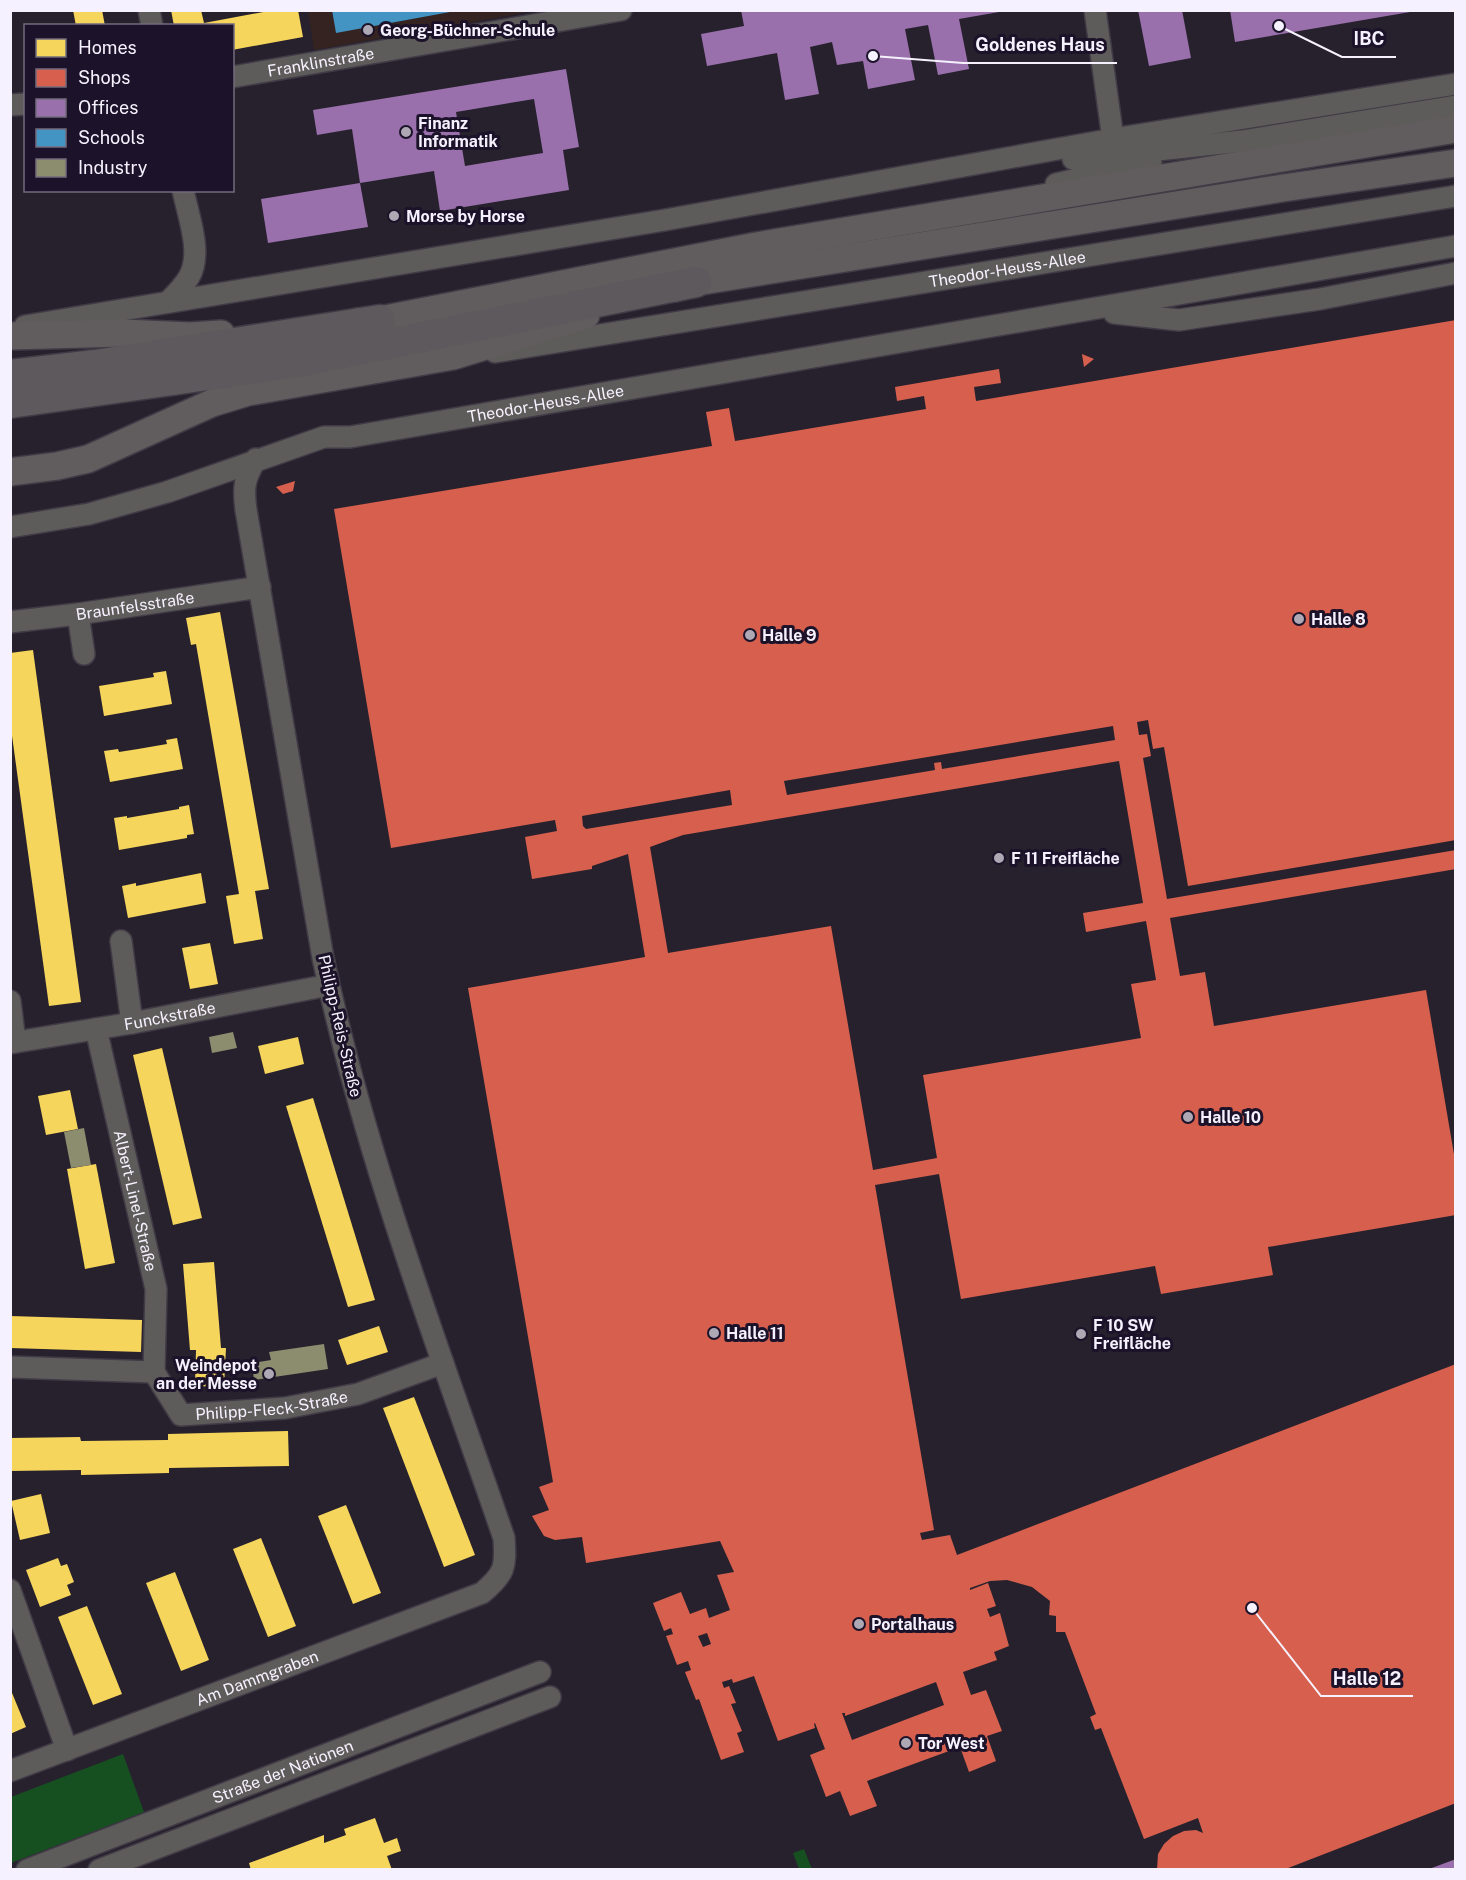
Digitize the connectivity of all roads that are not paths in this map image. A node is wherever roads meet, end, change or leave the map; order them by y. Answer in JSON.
{"nodes":[{"id":1,"x":621,"y":10,"type":"edge"},
{"id":2,"x":1095,"y":10,"type":"edge"},
{"id":3,"x":234,"y":77,"type":"edge"},
{"id":4,"x":1455,"y":84,"type":"edge"},
{"id":5,"x":1455,"y":105,"type":"edge"},
{"id":6,"x":1455,"y":129,"type":"edge"},
{"id":7,"x":1113,"y":139,"type":"junction"},
{"id":8,"x":1242,"y":141,"type":"junction"},
{"id":9,"x":1455,"y":163,"type":"edge"},
{"id":10,"x":896,"y":178,"type":"junction"},
{"id":11,"x":183,"y":192,"type":"edge"},
{"id":12,"x":1455,"y":196,"type":"edge"},
{"id":13,"x":860,"y":229,"type":"junction"},
{"id":14,"x":1455,"y":246,"type":"edge"},
{"id":15,"x":1455,"y":273,"type":"edge"},
{"id":16,"x":696,"y":282,"type":"junction"},
{"id":17,"x":168,"y":303,"type":"junction"},
{"id":18,"x":1090,"y":310,"type":"junction"},
{"id":19,"x":380,"y":320,"type":"junction"},
{"id":20,"x":10,"y":328,"type":"edge"},
{"id":21,"x":10,"y":336,"type":"edge"},
{"id":22,"x":453,"y":356,"type":"junction"},
{"id":23,"x":10,"y":375,"type":"edge"},
{"id":24,"x":10,"y":403,"type":"edge"},
{"id":25,"x":256,"y":459,"type":"junction"},
{"id":26,"x":10,"y":472,"type":"edge"},
{"id":27,"x":10,"y":527,"type":"edge"},
{"id":28,"x":260,"y":587,"type":"junction"},
{"id":29,"x":78,"y":614,"type":"junction"},
{"id":30,"x":10,"y":622,"type":"edge"},
{"id":31,"x":84,"y":654,"type":"dead end"},
{"id":32,"x":121,"y":941,"type":"dead end"},
{"id":33,"x":329,"y":985,"type":"junction"},
{"id":34,"x":10,"y":1001,"type":"edge"},
{"id":35,"x":132,"y":1023,"type":"junction"},
{"id":36,"x":96,"y":1029,"type":"junction"},
{"id":37,"x":13,"y":1043,"type":"edge"},
{"id":38,"x":443,"y":1363,"type":"junction"},
{"id":39,"x":10,"y":1367,"type":"edge"},
{"id":40,"x":154,"y":1372,"type":"junction"},
{"id":41,"x":500,"y":1578,"type":"joint"},
{"id":42,"x":10,"y":1590,"type":"edge"},
{"id":43,"x":540,"y":1672,"type":"dead end"},
{"id":44,"x":550,"y":1697,"type":"dead end"},
{"id":45,"x":67,"y":1750,"type":"junction"},
{"id":46,"x":10,"y":1771,"type":"edge"},
{"id":47,"x":27,"y":1869,"type":"edge"},
{"id":48,"x":99,"y":1869,"type":"edge"}],
"edges":[{"from":1,"to":3,"type":"street","name":"Franklinstraße"},
{"from":2,"to":7,"type":"street"},
{"from":4,"to":7,"type":"street"},
{"from":5,"to":8,"type":"street"},
{"from":6,"to":13,"type":"main road"},
{"from":7,"to":10,"type":"street"},
{"from":8,"to":10,"type":"street"},
{"from":8,"to":13,"type":"street"},
{"from":9,"to":16,"type":"main road","name":"Theodor-Heuss-Allee"},
{"from":10,"to":17,"type":"street"},
{"from":11,"to":17,"type":"street"},
{"from":12,"to":22,"type":"street","name":"Theodor-Heuss-Allee"},
{"from":13,"to":19,"type":"main road"},
{"from":14,"to":18,"type":"street","name":"Theodor-Heuss-Allee"},
{"from":15,"to":18,"type":"street","name":"Theodor-Heuss-Allee"},
{"from":16,"to":22,"type":"main road","name":"Theodor-Heuss-Allee"},
{"from":16,"to":24,"type":"highway","name":"Theodor-Heuss-Allee"},
{"from":17,"to":20,"type":"street"},
{"from":18,"to":25,"type":"street","name":"Theodor-Heuss-Allee"},
{"from":19,"to":21,"type":"main road"},
{"from":19,"to":23,"type":"highway"},
{"from":22,"to":26,"type":"main road","name":"Theodor-Heuss-Allee"},
{"from":25,"to":27,"type":"street","name":"Theodor-Heuss-Allee"},
{"from":25,"to":28,"type":"street","name":"Philipp-Reis-Straße"},
{"from":28,"to":29,"type":"street","name":"Braunfelsstraße"},
{"from":28,"to":33,"type":"street","name":"Philipp-Reis-Straße"},
{"from":29,"to":30,"type":"street","name":"Braunfelsstraße"},
{"from":29,"to":31,"type":"street"},
{"from":32,"to":35,"type":"street"},
{"from":33,"to":35,"type":"street","name":"Funckstraße"},
{"from":33,"to":38,"type":"street","name":"Philipp-Reis-Straße"},
{"from":34,"to":37,"type":"street"},
{"from":35,"to":36,"type":"street","name":"Funckstraße"},
{"from":36,"to":37,"type":"street","name":"Funckstraße"},
{"from":36,"to":40,"type":"street","name":"Albert-Linel-Straße"},
{"from":38,"to":40,"type":"street","name":"Philipp-Fleck-Straße"},
{"from":38,"to":41,"type":"street","name":"Philipp-Reis-Straße"},
{"from":39,"to":40,"type":"street"},
{"from":41,"to":45,"type":"street","name":"Am Dammgraben"},
{"from":42,"to":45,"type":"street"},
{"from":43,"to":47,"type":"street","name":"Straße der Nationen"},
{"from":44,"to":48,"type":"street","name":"Straße der Nationen"},
{"from":45,"to":46,"type":"street","name":"Am Dammgraben"}]}
